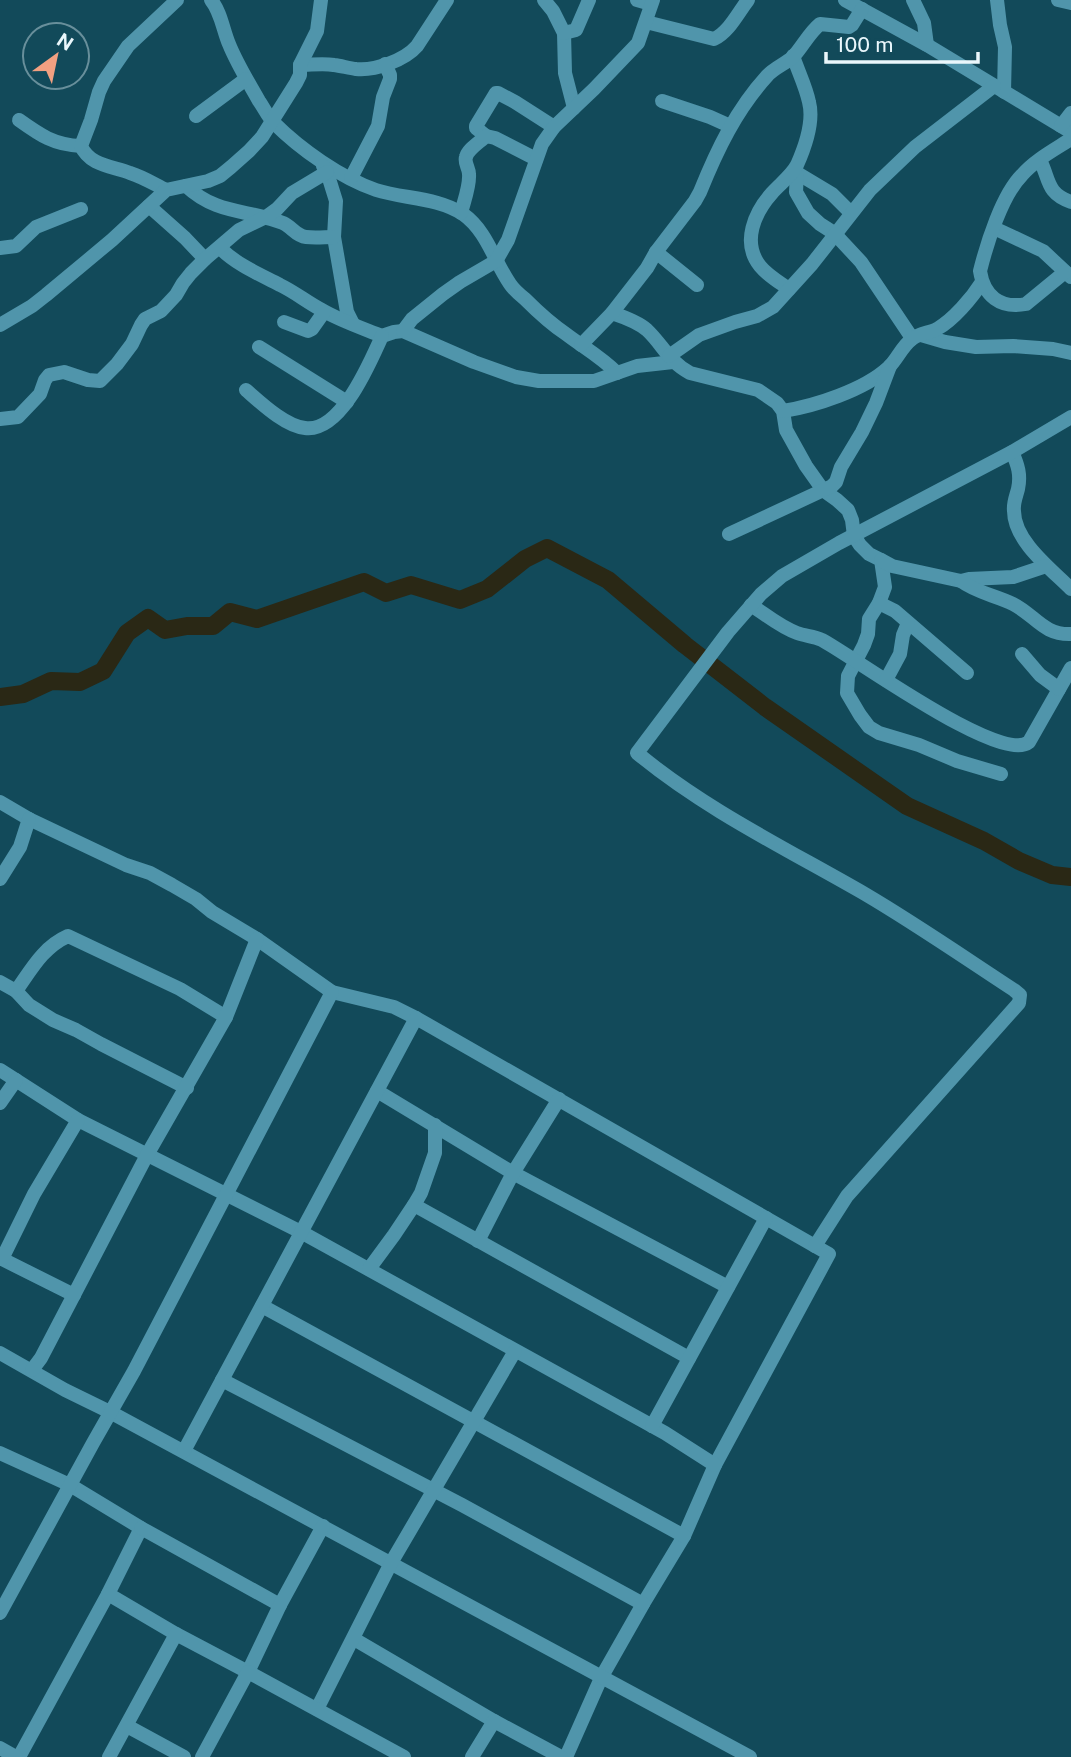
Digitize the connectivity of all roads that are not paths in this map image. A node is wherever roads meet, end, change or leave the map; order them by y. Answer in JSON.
{"nodes":[{"id":1,"x":177,"y":0,"type":"edge"},
{"id":2,"x":321,"y":0,"type":"edge"},
{"id":3,"x":447,"y":0,"type":"edge"},
{"id":4,"x":544,"y":0,"type":"edge"},
{"id":5,"x":589,"y":0,"type":"edge"},
{"id":6,"x":748,"y":0,"type":"edge"},
{"id":7,"x":913,"y":0,"type":"edge"},
{"id":8,"x":998,"y":0,"type":"edge"},
{"id":9,"x":1058,"y":0,"type":"edge"},
{"id":10,"x":647,"y":1,"type":"edge"},
{"id":11,"x":217,"y":2,"type":"edge"},
{"id":12,"x":855,"y":4,"type":"edge"},
{"id":13,"x":1071,"y":4,"type":"edge"},
{"id":14,"x":646,"y":22,"type":"junction"},
{"id":15,"x":564,"y":33,"type":"junction"},
{"id":16,"x":927,"y":46,"type":"junction"},
{"id":17,"x":793,"y":56,"type":"junction"},
{"id":18,"x":385,"y":64,"type":"junction"},
{"id":19,"x":300,"y":65,"type":"junction"},
{"id":20,"x":246,"y":79,"type":"junction"},
{"id":21,"x":999,"y":89,"type":"junction"},
{"id":22,"x":662,"y":101,"type":"dead end"},
{"id":23,"x":574,"y":108,"type":"junction"},
{"id":24,"x":1071,"y":113,"type":"edge"},
{"id":25,"x":196,"y":116,"type":"dead end"},
{"id":26,"x":19,"y":120,"type":"dead end"},
{"id":27,"x":272,"y":122,"type":"junction"},
{"id":28,"x":554,"y":127,"type":"junction"},
{"id":29,"x":730,"y":127,"type":"junction"},
{"id":30,"x":1066,"y":129,"type":"edge"},
{"id":31,"x":486,"y":136,"type":"junction"},
{"id":32,"x":1071,"y":139,"type":"edge"},
{"id":33,"x":81,"y":146,"type":"junction"},
{"id":34,"x":536,"y":159,"type":"junction"},
{"id":35,"x":1040,"y":160,"type":"junction"},
{"id":36,"x":324,"y":167,"type":"junction"},
{"id":37,"x":796,"y":171,"type":"junction"},
{"id":38,"x":351,"y":178,"type":"junction"},
{"id":39,"x":186,"y":186,"type":"junction"},
{"id":40,"x":166,"y":190,"type":"junction"},
{"id":41,"x":1071,"y":202,"type":"edge"},
{"id":42,"x":149,"y":206,"type":"junction"},
{"id":43,"x":81,"y":209,"type":"dead end"},
{"id":44,"x":461,"y":214,"type":"junction"},
{"id":45,"x":851,"y":214,"type":"junction"},
{"id":46,"x":266,"y":217,"type":"junction"},
{"id":47,"x":994,"y":228,"type":"junction"},
{"id":48,"x":834,"y":233,"type":"junction"},
{"id":49,"x":334,"y":237,"type":"junction"},
{"id":50,"x":0,"y":248,"type":"edge"},
{"id":51,"x":219,"y":248,"type":"junction"},
{"id":52,"x":656,"y":252,"type":"junction"},
{"id":53,"x":205,"y":259,"type":"junction"},
{"id":54,"x":496,"y":261,"type":"junction"},
{"id":55,"x":1068,"y":275,"type":"edge"},
{"id":56,"x":982,"y":282,"type":"junction"},
{"id":57,"x":697,"y":285,"type":"dead end"},
{"id":58,"x":789,"y":289,"type":"junction"},
{"id":59,"x":324,"y":312,"type":"junction"},
{"id":60,"x":612,"y":313,"type":"junction"},
{"id":61,"x":284,"y":322,"type":"dead end"},
{"id":62,"x":353,"y":324,"type":"junction"},
{"id":63,"x":0,"y":325,"type":"edge"},
{"id":64,"x":403,"y":331,"type":"junction"},
{"id":65,"x":382,"y":336,"type":"junction"},
{"id":66,"x":916,"y":337,"type":"junction"},
{"id":67,"x":581,"y":345,"type":"junction"},
{"id":68,"x":259,"y":347,"type":"dead end"},
{"id":69,"x":1070,"y":349,"type":"edge"},
{"id":70,"x":671,"y":359,"type":"junction"},
{"id":71,"x":890,"y":366,"type":"junction"},
{"id":72,"x":617,"y":373,"type":"junction"},
{"id":73,"x":246,"y":390,"type":"dead end"},
{"id":74,"x":347,"y":402,"type":"junction"},
{"id":75,"x":783,"y":411,"type":"junction"},
{"id":76,"x":1071,"y":418,"type":"edge"},
{"id":77,"x":0,"y":419,"type":"edge"},
{"id":78,"x":1012,"y":452,"type":"junction"},
{"id":79,"x":823,"y":490,"type":"junction"},
{"id":80,"x":729,"y":534,"type":"dead end"},
{"id":81,"x":854,"y":536,"type":"junction"},
{"id":82,"x":881,"y":561,"type":"junction"},
{"id":83,"x":1046,"y":566,"type":"junction"},
{"id":84,"x":1065,"y":577,"type":"edge"},
{"id":85,"x":961,"y":581,"type":"junction"},
{"id":86,"x":1071,"y":589,"type":"edge"},
{"id":87,"x":879,"y":603,"type":"junction"},
{"id":88,"x":751,"y":605,"type":"junction"},
{"id":89,"x":908,"y":623,"type":"junction"},
{"id":90,"x":1071,"y":634,"type":"edge"},
{"id":91,"x":1022,"y":653,"type":"dead end"},
{"id":92,"x":856,"y":660,"type":"junction"},
{"id":93,"x":1071,"y":668,"type":"edge"},
{"id":94,"x":967,"y":673,"type":"dead end"},
{"id":95,"x":886,"y":680,"type":"junction"},
{"id":96,"x":1059,"y":690,"type":"junction"},
{"id":97,"x":1001,"y":774,"type":"dead end"},
{"id":98,"x":0,"y":802,"type":"edge"},
{"id":99,"x":29,"y":819,"type":"junction"},
{"id":100,"x":1,"y":876,"type":"edge"},
{"id":101,"x":257,"y":939,"type":"junction"},
{"id":102,"x":0,"y":982,"type":"edge"},
{"id":103,"x":16,"y":992,"type":"junction"},
{"id":104,"x":332,"y":992,"type":"junction"},
{"id":105,"x":226,"y":1017,"type":"junction"},
{"id":106,"x":416,"y":1018,"type":"junction"},
{"id":107,"x":0,"y":1070,"type":"edge"},
{"id":108,"x":16,"y":1080,"type":"junction"},
{"id":109,"x":187,"y":1088,"type":"junction"},
{"id":110,"x":377,"y":1091,"type":"junction"},
{"id":111,"x":558,"y":1099,"type":"junction"},
{"id":112,"x":0,"y":1103,"type":"edge"},
{"id":113,"x":78,"y":1120,"type":"junction"},
{"id":114,"x":435,"y":1125,"type":"junction"},
{"id":115,"x":147,"y":1156,"type":"junction"},
{"id":116,"x":513,"y":1173,"type":"junction"},
{"id":117,"x":226,"y":1195,"type":"junction"},
{"id":118,"x":414,"y":1205,"type":"junction"},
{"id":119,"x":766,"y":1218,"type":"junction"},
{"id":120,"x":301,"y":1232,"type":"junction"},
{"id":121,"x":478,"y":1241,"type":"junction"},
{"id":122,"x":815,"y":1246,"type":"junction"},
{"id":123,"x":1,"y":1258,"type":"edge"},
{"id":124,"x":369,"y":1269,"type":"junction"},
{"id":125,"x":728,"y":1287,"type":"junction"},
{"id":126,"x":74,"y":1295,"type":"junction"},
{"id":127,"x":262,"y":1306,"type":"junction"},
{"id":128,"x":516,"y":1351,"type":"junction"},
{"id":129,"x":0,"y":1353,"type":"edge"},
{"id":130,"x":689,"y":1358,"type":"junction"},
{"id":131,"x":32,"y":1370,"type":"junction"},
{"id":132,"x":222,"y":1380,"type":"junction"},
{"id":133,"x":110,"y":1412,"type":"junction"},
{"id":134,"x":474,"y":1421,"type":"junction"},
{"id":135,"x":652,"y":1426,"type":"junction"},
{"id":136,"x":184,"y":1451,"type":"junction"},
{"id":137,"x":0,"y":1453,"type":"edge"},
{"id":138,"x":715,"y":1465,"type":"junction"},
{"id":139,"x":70,"y":1485,"type":"junction"},
{"id":140,"x":434,"y":1490,"type":"junction"},
{"id":141,"x":323,"y":1526,"type":"junction"},
{"id":142,"x":141,"y":1528,"type":"junction"},
{"id":143,"x":684,"y":1536,"type":"junction"},
{"id":144,"x":391,"y":1563,"type":"junction"},
{"id":145,"x":108,"y":1594,"type":"junction"},
{"id":146,"x":643,"y":1604,"type":"junction"},
{"id":147,"x":280,"y":1605,"type":"junction"},
{"id":148,"x":0,"y":1613,"type":"edge"},
{"id":149,"x":176,"y":1634,"type":"junction"},
{"id":150,"x":354,"y":1639,"type":"junction"},
{"id":151,"x":248,"y":1672,"type":"junction"},
{"id":152,"x":601,"y":1678,"type":"junction"},
{"id":153,"x":317,"y":1710,"type":"junction"},
{"id":154,"x":494,"y":1721,"type":"junction"},
{"id":155,"x":127,"y":1726,"type":"junction"},
{"id":156,"x":0,"y":1748,"type":"edge"},
{"id":157,"x":17,"y":1757,"type":"edge"},
{"id":158,"x":109,"y":1757,"type":"edge"},
{"id":159,"x":184,"y":1757,"type":"edge"},
{"id":160,"x":202,"y":1757,"type":"edge"},
{"id":161,"x":404,"y":1757,"type":"edge"},
{"id":162,"x":471,"y":1757,"type":"edge"},
{"id":163,"x":563,"y":1757,"type":"edge"},
{"id":164,"x":750,"y":1757,"type":"edge"}],
"edges":[{"from":1,"to":33,"type":"street"},
{"from":2,"to":19,"type":"street"},
{"from":3,"to":18,"type":"street"},
{"from":4,"to":15,"type":"street"},
{"from":5,"to":15,"type":"street"},
{"from":6,"to":14,"type":"street"},
{"from":7,"to":16,"type":"street"},
{"from":8,"to":21,"type":"street"},
{"from":9,"to":13,"type":"street"},
{"from":10,"to":14,"type":"street"},
{"from":11,"to":20,"type":"street"},
{"from":12,"to":16,"type":"street"},
{"from":12,"to":17,"type":"street"},
{"from":14,"to":23,"type":"street"},
{"from":15,"to":23,"type":"street"},
{"from":16,"to":21,"type":"street"},
{"from":17,"to":29,"type":"street"},
{"from":17,"to":37,"type":"street"},
{"from":18,"to":19,"type":"street"},
{"from":18,"to":38,"type":"street"},
{"from":19,"to":27,"type":"street"},
{"from":20,"to":25,"type":"street"},
{"from":20,"to":27,"type":"street"},
{"from":21,"to":30,"type":"street"},
{"from":21,"to":45,"type":"street"},
{"from":22,"to":29,"type":"street"},
{"from":23,"to":28,"type":"street"},
{"from":24,"to":30,"type":"street"},
{"from":26,"to":33,"type":"street"},
{"from":27,"to":36,"type":"street"},
{"from":27,"to":39,"type":"street"},
{"from":28,"to":31,"type":"street"},
{"from":28,"to":34,"type":"street"},
{"from":29,"to":52,"type":"street"},
{"from":31,"to":34,"type":"street"},
{"from":31,"to":44,"type":"street"},
{"from":32,"to":35,"type":"street"},
{"from":33,"to":40,"type":"street"},
{"from":34,"to":54,"type":"street"},
{"from":35,"to":41,"type":"street"},
{"from":35,"to":47,"type":"street"},
{"from":36,"to":38,"type":"street"},
{"from":36,"to":46,"type":"street"},
{"from":36,"to":49,"type":"street"},
{"from":37,"to":45,"type":"street"},
{"from":37,"to":48,"type":"street"},
{"from":37,"to":58,"type":"street"},
{"from":38,"to":44,"type":"street"},
{"from":39,"to":40,"type":"street"},
{"from":39,"to":46,"type":"street"},
{"from":40,"to":42,"type":"street"},
{"from":42,"to":53,"type":"street"},
{"from":42,"to":63,"type":"street"},
{"from":43,"to":50,"type":"street"},
{"from":44,"to":54,"type":"street"},
{"from":45,"to":48,"type":"street"},
{"from":46,"to":49,"type":"street"},
{"from":46,"to":51,"type":"street"},
{"from":47,"to":55,"type":"street"},
{"from":47,"to":56,"type":"street"},
{"from":48,"to":58,"type":"street"},
{"from":48,"to":66,"type":"street"},
{"from":49,"to":62,"type":"street"},
{"from":51,"to":53,"type":"street"},
{"from":51,"to":59,"type":"street"},
{"from":52,"to":57,"type":"street"},
{"from":52,"to":60,"type":"street"},
{"from":53,"to":77,"type":"street"},
{"from":54,"to":64,"type":"street"},
{"from":54,"to":67,"type":"street"},
{"from":55,"to":56,"type":"street"},
{"from":56,"to":66,"type":"street"},
{"from":58,"to":70,"type":"street"},
{"from":59,"to":61,"type":"street"},
{"from":59,"to":62,"type":"street"},
{"from":60,"to":67,"type":"street"},
{"from":60,"to":70,"type":"street"},
{"from":62,"to":65,"type":"street"},
{"from":64,"to":65,"type":"street"},
{"from":64,"to":72,"type":"street"},
{"from":65,"to":74,"type":"street"},
{"from":66,"to":69,"type":"street"},
{"from":66,"to":71,"type":"street"},
{"from":67,"to":72,"type":"street"},
{"from":68,"to":74,"type":"street"},
{"from":70,"to":72,"type":"street"},
{"from":70,"to":75,"type":"street"},
{"from":71,"to":75,"type":"street"},
{"from":71,"to":79,"type":"street"},
{"from":73,"to":74,"type":"street"},
{"from":75,"to":79,"type":"street"},
{"from":76,"to":78,"type":"street"},
{"from":78,"to":81,"type":"street"},
{"from":78,"to":83,"type":"street"},
{"from":79,"to":80,"type":"street"},
{"from":79,"to":81,"type":"street"},
{"from":81,"to":82,"type":"street"},
{"from":81,"to":88,"type":"street"},
{"from":82,"to":85,"type":"street"},
{"from":82,"to":87,"type":"street"},
{"from":83,"to":84,"type":"street"},
{"from":83,"to":85,"type":"street"},
{"from":84,"to":86,"type":"street"},
{"from":85,"to":90,"type":"street"},
{"from":87,"to":89,"type":"street"},
{"from":87,"to":92,"type":"street"},
{"from":88,"to":92,"type":"street"},
{"from":88,"to":122,"type":"street"},
{"from":89,"to":94,"type":"street"},
{"from":89,"to":95,"type":"street"},
{"from":91,"to":96,"type":"street"},
{"from":92,"to":95,"type":"street"},
{"from":92,"to":97,"type":"street"},
{"from":93,"to":96,"type":"street"},
{"from":95,"to":96,"type":"street"},
{"from":98,"to":99,"type":"street"},
{"from":99,"to":100,"type":"street"},
{"from":99,"to":101,"type":"street"},
{"from":101,"to":104,"type":"street"},
{"from":101,"to":105,"type":"street"},
{"from":102,"to":103,"type":"street"},
{"from":103,"to":105,"type":"street"},
{"from":103,"to":109,"type":"street"},
{"from":104,"to":106,"type":"street"},
{"from":104,"to":117,"type":"street"},
{"from":105,"to":109,"type":"street"},
{"from":106,"to":110,"type":"street"},
{"from":106,"to":111,"type":"street"},
{"from":107,"to":108,"type":"street"},
{"from":108,"to":112,"type":"street"},
{"from":108,"to":113,"type":"street"},
{"from":109,"to":115,"type":"street"},
{"from":110,"to":114,"type":"street"},
{"from":110,"to":120,"type":"street"},
{"from":111,"to":116,"type":"street"},
{"from":111,"to":119,"type":"street"},
{"from":113,"to":115,"type":"street"},
{"from":113,"to":123,"type":"street"},
{"from":114,"to":116,"type":"street"},
{"from":114,"to":118,"type":"street"},
{"from":115,"to":117,"type":"street"},
{"from":115,"to":126,"type":"street"},
{"from":116,"to":121,"type":"street"},
{"from":116,"to":125,"type":"street"},
{"from":117,"to":120,"type":"street"},
{"from":117,"to":133,"type":"street"},
{"from":118,"to":121,"type":"street"},
{"from":118,"to":124,"type":"street"},
{"from":119,"to":122,"type":"street"},
{"from":119,"to":125,"type":"street"},
{"from":120,"to":124,"type":"street"},
{"from":120,"to":127,"type":"street"},
{"from":121,"to":130,"type":"street"},
{"from":122,"to":138,"type":"street"},
{"from":123,"to":126,"type":"street"},
{"from":124,"to":128,"type":"street"},
{"from":125,"to":130,"type":"street"},
{"from":126,"to":131,"type":"street"},
{"from":127,"to":132,"type":"street"},
{"from":127,"to":134,"type":"street"},
{"from":128,"to":134,"type":"street"},
{"from":128,"to":135,"type":"street"},
{"from":129,"to":131,"type":"street"},
{"from":130,"to":135,"type":"street"},
{"from":131,"to":133,"type":"street"},
{"from":132,"to":136,"type":"street"},
{"from":132,"to":140,"type":"street"},
{"from":133,"to":136,"type":"street"},
{"from":133,"to":139,"type":"street"},
{"from":134,"to":140,"type":"street"},
{"from":134,"to":143,"type":"street"},
{"from":135,"to":138,"type":"street"},
{"from":136,"to":141,"type":"street"},
{"from":137,"to":139,"type":"street"},
{"from":138,"to":143,"type":"street"},
{"from":139,"to":142,"type":"street"},
{"from":139,"to":148,"type":"street"},
{"from":140,"to":144,"type":"street"},
{"from":140,"to":146,"type":"street"},
{"from":141,"to":144,"type":"street"},
{"from":141,"to":147,"type":"street"},
{"from":142,"to":145,"type":"street"},
{"from":142,"to":147,"type":"street"},
{"from":143,"to":146,"type":"street"},
{"from":144,"to":150,"type":"street"},
{"from":144,"to":152,"type":"street"},
{"from":145,"to":149,"type":"street"},
{"from":145,"to":157,"type":"street"},
{"from":146,"to":152,"type":"street"},
{"from":147,"to":151,"type":"street"},
{"from":149,"to":151,"type":"street"},
{"from":149,"to":155,"type":"street"},
{"from":150,"to":153,"type":"street"},
{"from":150,"to":154,"type":"street"},
{"from":151,"to":153,"type":"street"},
{"from":151,"to":160,"type":"street"},
{"from":152,"to":163,"type":"street"},
{"from":152,"to":164,"type":"street"},
{"from":153,"to":161,"type":"street"},
{"from":154,"to":162,"type":"street"},
{"from":154,"to":163,"type":"street"},
{"from":155,"to":158,"type":"street"},
{"from":155,"to":159,"type":"street"},
{"from":156,"to":157,"type":"street"}]}
